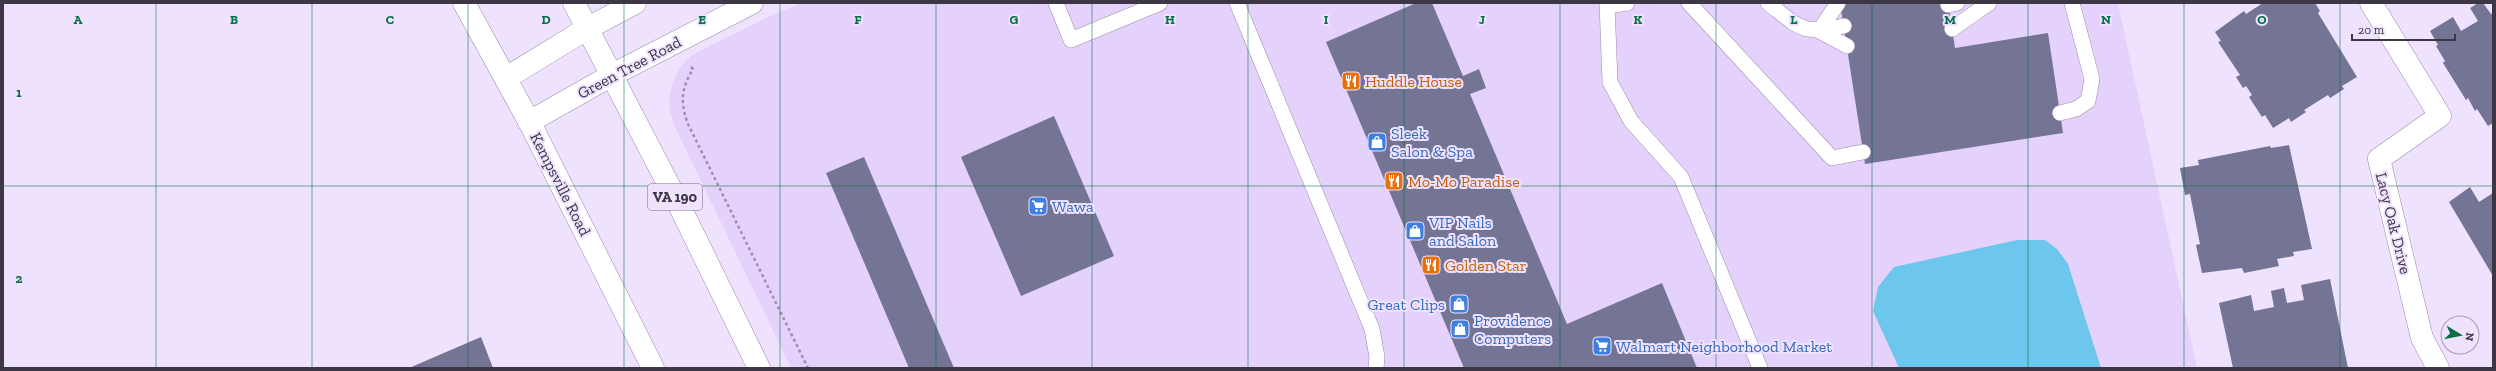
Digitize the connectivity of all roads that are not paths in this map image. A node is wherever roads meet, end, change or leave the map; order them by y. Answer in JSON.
{"nodes":[{"id":1,"x":464,"y":3,"type":"edge"},
{"id":2,"x":574,"y":3,"type":"edge"},
{"id":3,"x":635,"y":3,"type":"edge"},
{"id":4,"x":752,"y":3,"type":"edge"},
{"id":5,"x":1056,"y":3,"type":"edge"},
{"id":6,"x":1160,"y":3,"type":"edge"},
{"id":7,"x":1237,"y":3,"type":"edge"},
{"id":8,"x":1627,"y":3,"type":"edge"},
{"id":9,"x":1689,"y":3,"type":"edge"},
{"id":10,"x":1768,"y":3,"type":"edge"},
{"id":11,"x":1838,"y":3,"type":"edge"},
{"id":12,"x":1989,"y":3,"type":"edge"},
{"id":13,"x":2072,"y":3,"type":"edge"},
{"id":14,"x":2371,"y":3,"type":"edge"},
{"id":15,"x":1608,"y":5,"type":"edge"},
{"id":16,"x":1844,"y":26,"type":"dead end"},
{"id":17,"x":588,"y":28,"type":"junction"},
{"id":18,"x":1952,"y":29,"type":"dead end"},
{"id":19,"x":1819,"y":31,"type":"junction"},
{"id":20,"x":1847,"y":46,"type":"dead end"},
{"id":21,"x":612,"y":75,"type":"junction"},
{"id":22,"x":506,"y":78,"type":"junction"},
{"id":23,"x":2060,"y":113,"type":"dead end"},
{"id":24,"x":529,"y":122,"type":"junction"},
{"id":25,"x":1863,"y":152,"type":"dead end"},
{"id":26,"x":653,"y":368,"type":"edge"},
{"id":27,"x":759,"y":368,"type":"edge"},
{"id":28,"x":1376,"y":368,"type":"edge"},
{"id":29,"x":1760,"y":368,"type":"edge"},
{"id":30,"x":2438,"y":368,"type":"edge"}],
"edges":[{"from":1,"to":22,"type":"main road","name":"Kempsville Road"},
{"from":2,"to":17,"type":"main road","number":"VA 190"},
{"from":3,"to":17,"type":"main road"},
{"from":4,"to":21,"type":"main road","name":"Green Tree Road"},
{"from":5,"to":6,"type":"lane"},
{"from":7,"to":28,"type":"lane"},
{"from":8,"to":15,"type":"lane"},
{"from":9,"to":25,"type":"lane"},
{"from":10,"to":19,"type":"lane"},
{"from":11,"to":19,"type":"lane"},
{"from":12,"to":18,"type":"lane"},
{"from":13,"to":23,"type":"lane"},
{"from":14,"to":30,"type":"main road","name":"Lacy Oak Drive"},
{"from":15,"to":29,"type":"lane"},
{"from":16,"to":19,"type":"lane"},
{"from":17,"to":21,"type":"main road","number":"VA 190"},
{"from":17,"to":22,"type":"main road"},
{"from":19,"to":20,"type":"lane"},
{"from":21,"to":24,"type":"main road","name":"Green Tree Road"},
{"from":21,"to":27,"type":"main road","number":"VA 190"},
{"from":22,"to":24,"type":"main road","name":"Kempsville Road"},
{"from":24,"to":26,"type":"main road","name":"Kempsville Road"}]}
